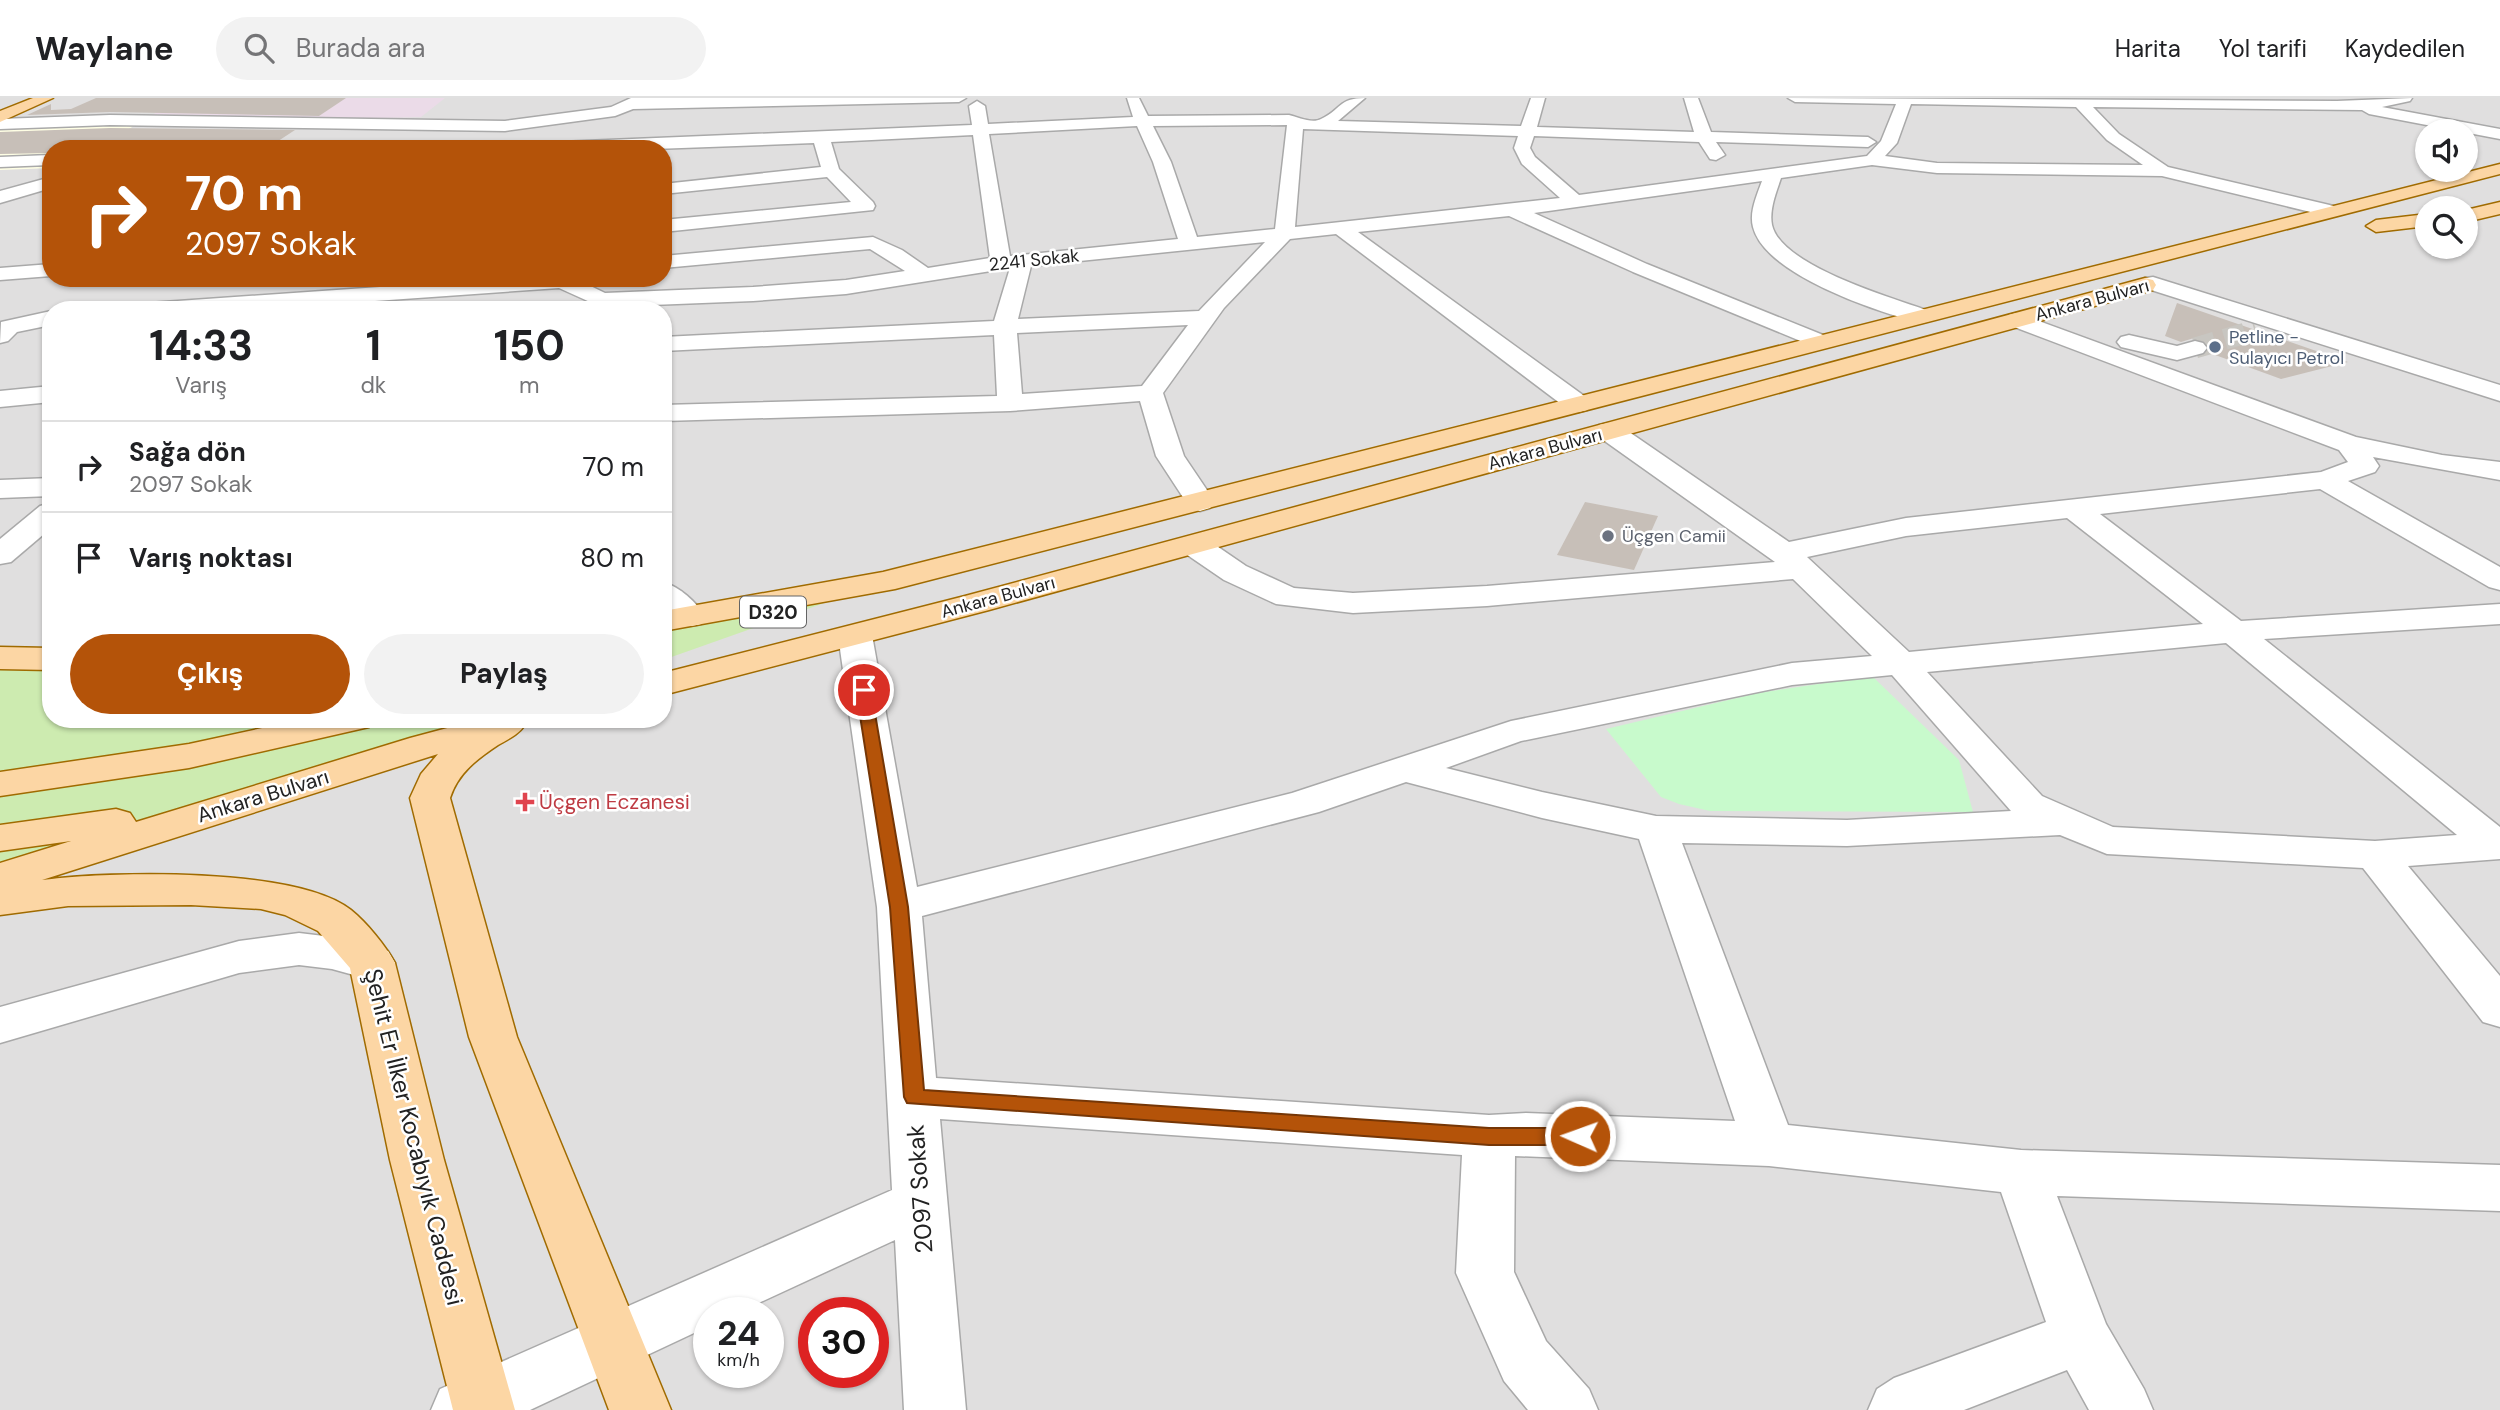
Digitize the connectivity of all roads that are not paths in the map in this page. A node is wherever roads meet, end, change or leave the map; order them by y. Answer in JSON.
{"nodes":[{"id":1,"x":21,"y":98,"type":"edge"},
{"id":2,"x":46,"y":98,"type":"edge"},
{"id":3,"x":959,"y":98,"type":"edge"},
{"id":4,"x":976,"y":98,"type":"edge"},
{"id":5,"x":1132,"y":98,"type":"edge"},
{"id":6,"x":1358,"y":98,"type":"edge"},
{"id":7,"x":1538,"y":98,"type":"edge"},
{"id":8,"x":1691,"y":98,"type":"edge"},
{"id":9,"x":1795,"y":98,"type":"edge"},
{"id":10,"x":2333,"y":98,"type":"edge"},
{"id":11,"x":2405,"y":98,"type":"edge"},
{"id":12,"x":1906,"y":99,"type":"edge"},
{"id":13,"x":2176,"y":102,"type":"edge"},
{"id":14,"x":630,"y":104,"type":"edge"},
{"id":15,"x":2082,"y":104,"type":"junction"},
{"id":16,"x":1272,"y":106,"type":"dead end"},
{"id":17,"x":2351,"y":106,"type":"junction"},
{"id":18,"x":0,"y":107,"type":"edge"},
{"id":19,"x":0,"y":117,"type":"edge"},
{"id":20,"x":166,"y":121,"type":"junction"},
{"id":21,"x":1143,"y":121,"type":"junction"},
{"id":22,"x":0,"y":124,"type":"edge"},
{"id":23,"x":505,"y":126,"type":"junction"},
{"id":24,"x":983,"y":130,"type":"junction"},
{"id":25,"x":576,"y":133,"type":"junction"},
{"id":26,"x":1295,"y":133,"type":"junction"},
{"id":27,"x":1324,"y":133,"type":"junction"},
{"id":28,"x":2500,"y":134,"type":"edge"},
{"id":29,"x":821,"y":138,"type":"junction"},
{"id":30,"x":1707,"y":138,"type":"junction"},
{"id":31,"x":132,"y":140,"type":"dead end"},
{"id":32,"x":569,"y":140,"type":"edge"},
{"id":33,"x":1519,"y":143,"type":"junction"},
{"id":34,"x":1889,"y":143,"type":"junction"},
{"id":35,"x":672,"y":144,"type":"edge"},
{"id":36,"x":2496,"y":156,"type":"edge"},
{"id":37,"x":42,"y":160,"type":"edge"},
{"id":38,"x":1872,"y":160,"type":"junction"},
{"id":39,"x":0,"y":162,"type":"edge"},
{"id":40,"x":831,"y":171,"type":"junction"},
{"id":41,"x":2162,"y":171,"type":"junction"},
{"id":42,"x":1773,"y":175,"type":"junction"},
{"id":43,"x":1745,"y":177,"type":"junction"},
{"id":44,"x":42,"y":185,"type":"edge"},
{"id":45,"x":2359,"y":185,"type":"dead end"},
{"id":46,"x":672,"y":188,"type":"edge"},
{"id":47,"x":2500,"y":194,"type":"edge"},
{"id":48,"x":0,"y":197,"type":"edge"},
{"id":49,"x":1572,"y":199,"type":"junction"},
{"id":50,"x":2478,"y":200,"type":"edge"},
{"id":51,"x":2500,"y":208,"type":"edge"},
{"id":52,"x":1512,"y":210,"type":"junction"},
{"id":53,"x":2331,"y":211,"type":"junction"},
{"id":54,"x":2478,"y":213,"type":"edge"},
{"id":55,"x":2415,"y":216,"type":"edge"},
{"id":56,"x":2415,"y":221,"type":"edge"},
{"id":57,"x":672,"y":225,"type":"edge"},
{"id":58,"x":2376,"y":226,"type":"junction"},
{"id":59,"x":1341,"y":229,"type":"junction"},
{"id":60,"x":1284,"y":234,"type":"junction"},
{"id":61,"x":1189,"y":243,"type":"junction"},
{"id":62,"x":672,"y":260,"type":"edge"},
{"id":63,"x":1012,"y":262,"type":"junction"},
{"id":64,"x":42,"y":271,"type":"edge"},
{"id":65,"x":0,"y":274,"type":"edge"},
{"id":66,"x":924,"y":275,"type":"junction"},
{"id":67,"x":2153,"y":283,"type":"junction"},
{"id":68,"x":453,"y":287,"type":"edge"},
{"id":69,"x":572,"y":287,"type":"edge"},
{"id":70,"x":268,"y":301,"type":"edge"},
{"id":71,"x":595,"y":301,"type":"edge"},
{"id":72,"x":657,"y":301,"type":"edge"},
{"id":73,"x":1921,"y":316,"type":"junction"},
{"id":74,"x":1206,"y":317,"type":"junction"},
{"id":75,"x":2021,"y":319,"type":"junction"},
{"id":76,"x":42,"y":320,"type":"edge"},
{"id":77,"x":2281,"y":324,"type":"junction"},
{"id":78,"x":1005,"y":328,"type":"junction"},
{"id":79,"x":2256,"y":330,"type":"tunnel mouth"},
{"id":80,"x":3,"y":331,"type":"edge"},
{"id":81,"x":1820,"y":342,"type":"junction"},
{"id":82,"x":672,"y":344,"type":"edge"},
{"id":83,"x":2132,"y":363,"type":"junction"},
{"id":84,"x":1150,"y":393,"type":"junction"},
{"id":85,"x":2500,"y":393,"type":"edge"},
{"id":86,"x":42,"y":395,"type":"edge"},
{"id":87,"x":0,"y":399,"type":"edge"},
{"id":88,"x":1010,"y":403,"type":"junction"},
{"id":89,"x":1578,"y":404,"type":"junction"},
{"id":90,"x":672,"y":413,"type":"edge"},
{"id":91,"x":1609,"y":431,"type":"junction"},
{"id":92,"x":2349,"y":444,"type":"junction"},
{"id":93,"x":2442,"y":463,"type":"junction"},
{"id":94,"x":2500,"y":471,"type":"edge"},
{"id":95,"x":2325,"y":480,"type":"junction"},
{"id":96,"x":42,"y":487,"type":"edge"},
{"id":97,"x":2500,"y":488,"type":"edge"},
{"id":98,"x":0,"y":489,"type":"edge"},
{"id":99,"x":1200,"y":502,"type":"junction"},
{"id":100,"x":2071,"y":506,"type":"junction"},
{"id":101,"x":42,"y":520,"type":"edge"},
{"id":102,"x":1194,"y":545,"type":"junction"},
{"id":103,"x":0,"y":555,"type":"edge"},
{"id":104,"x":1791,"y":561,"type":"junction"},
{"id":105,"x":2500,"y":580,"type":"edge"},
{"id":106,"x":884,"y":582,"type":"junction"},
{"id":107,"x":2500,"y":614,"type":"edge"},
{"id":108,"x":676,"y":619,"type":"edge"},
{"id":109,"x":2234,"y":632,"type":"junction"},
{"id":110,"x":855,"y":635,"type":"junction"},
{"id":111,"x":672,"y":639,"type":"edge"},
{"id":112,"x":0,"y":658,"type":"edge"},
{"id":113,"x":42,"y":659,"type":"edge"},
{"id":114,"x":1901,"y":664,"type":"junction"},
{"id":115,"x":672,"y":682,"type":"edge"},
{"id":116,"x":315,"y":728,"type":"edge"},
{"id":117,"x":494,"y":728,"type":"edge"},
{"id":118,"x":504,"y":728,"type":"edge"},
{"id":119,"x":1404,"y":769,"type":"junction"},
{"id":120,"x":0,"y":784,"type":"edge"},
{"id":121,"x":225,"y":807,"type":"junction"},
{"id":122,"x":2066,"y":822,"type":"junction"},
{"id":123,"x":1656,"y":829,"type":"junction"},
{"id":124,"x":0,"y":838,"type":"edge"},
{"id":125,"x":2498,"y":845,"type":"edge"},
{"id":126,"x":2375,"y":855,"type":"junction"},
{"id":127,"x":0,"y":878,"type":"edge"},
{"id":128,"x":0,"y":900,"type":"edge"},
{"id":129,"x":899,"y":907,"type":"junction"},
{"id":130,"x":372,"y":963,"type":"junction"},
{"id":131,"x":2500,"y":1009,"type":"edge"},
{"id":132,"x":0,"y":1026,"type":"edge"},
{"id":133,"x":914,"y":1097,"type":"junction"},
{"id":134,"x":1489,"y":1136,"type":"junction"},
{"id":135,"x":1769,"y":1144,"type":"junction"},
{"id":136,"x":2021,"y":1172,"type":"junction"},
{"id":137,"x":2500,"y":1188,"type":"edge"},
{"id":138,"x":921,"y":1202,"type":"junction"},
{"id":139,"x":2081,"y":1337,"type":"junction"},
{"id":140,"x":614,"y":1340,"type":"junction"},
{"id":141,"x":476,"y":1407,"type":"edge"},
{"id":142,"x":640,"y":1410,"type":"edge"},
{"id":143,"x":935,"y":1410,"type":"edge"},
{"id":144,"x":1567,"y":1410,"type":"edge"},
{"id":145,"x":1899,"y":1410,"type":"edge"},
{"id":146,"x":2122,"y":1410,"type":"edge"}],
"edges":[{"from":1,"to":18,"type":"main road"},
{"from":2,"to":19,"type":"main road"},
{"from":3,"to":14,"type":"street"},
{"from":4,"to":24,"type":"street"},
{"from":5,"to":21,"type":"street"},
{"from":6,"to":27,"type":"street"},
{"from":7,"to":33,"type":"street"},
{"from":8,"to":30,"type":"street"},
{"from":9,"to":12,"type":"street"},
{"from":10,"to":17,"type":"street"},
{"from":11,"to":17,"type":"street"},
{"from":12,"to":15,"type":"street"},
{"from":12,"to":34,"type":"street"},
{"from":13,"to":15,"type":"street"},
{"from":13,"to":17,"type":"street"},
{"from":14,"to":23,"type":"street"},
{"from":14,"to":25,"type":"street"},
{"from":15,"to":41,"type":"street"},
{"from":16,"to":26,"type":"street"},
{"from":17,"to":28,"type":"street"},
{"from":20,"to":22,"type":"street"},
{"from":20,"to":23,"type":"street"},
{"from":20,"to":31,"type":"street"},
{"from":21,"to":24,"type":"street"},
{"from":21,"to":26,"type":"street"},
{"from":21,"to":61,"type":"street"},
{"from":23,"to":25,"type":"street"},
{"from":24,"to":29,"type":"street"},
{"from":24,"to":63,"type":"street"},
{"from":25,"to":32,"type":"street"},
{"from":26,"to":27,"type":"street"},
{"from":26,"to":60,"type":"street"},
{"from":27,"to":33,"type":"street"},
{"from":29,"to":35,"type":"street"},
{"from":29,"to":40,"type":"street"},
{"from":30,"to":33,"type":"street"},
{"from":30,"to":34,"type":"street"},
{"from":30,"to":43,"type":"street"},
{"from":33,"to":49,"type":"street"},
{"from":34,"to":38,"type":"street"},
{"from":36,"to":53,"type":"main road","name":"Ankara Bulvarı"},
{"from":37,"to":39,"type":"street"},
{"from":38,"to":41,"type":"street","name":"2241 Sokak"},
{"from":38,"to":42,"type":"street","name":"2241 Sokak"},
{"from":40,"to":46,"type":"street"},
{"from":40,"to":57,"type":"street"},
{"from":41,"to":53,"type":"street"},
{"from":42,"to":43,"type":"street","name":"2241 Sokak"},
{"from":42,"to":73,"type":"street"},
{"from":43,"to":49,"type":"street","name":"2241 Sokak"},
{"from":44,"to":48,"type":"street"},
{"from":45,"to":53,"type":"main road"},
{"from":47,"to":50,"type":"main road"},
{"from":49,"to":52,"type":"street","name":"2241 Sokak"},
{"from":51,"to":54,"type":"main road"},
{"from":52,"to":59,"type":"street","name":"2241 Sokak"},
{"from":52,"to":81,"type":"street"},
{"from":53,"to":73,"type":"main road","name":"Ankara Bulvarı"},
{"from":55,"to":58,"type":"main road","name":"Ankara Bulvarı"},
{"from":56,"to":58,"type":"main road"},
{"from":58,"to":67,"type":"main road","name":"Ankara Bulvarı"},
{"from":59,"to":60,"type":"street","name":"2241 Sokak"},
{"from":59,"to":89,"type":"street"},
{"from":60,"to":61,"type":"street","name":"2241 Sokak"},
{"from":60,"to":74,"type":"street"},
{"from":61,"to":63,"type":"street","name":"2241 Sokak"},
{"from":62,"to":66,"type":"street"},
{"from":63,"to":66,"type":"street","name":"2241 Sokak"},
{"from":63,"to":78,"type":"street"},
{"from":64,"to":65,"type":"street"},
{"from":66,"to":72,"type":"street","name":"2241 Sokak"},
{"from":67,"to":75,"type":"main road","name":"Ankara Bulvarı"},
{"from":67,"to":77,"type":"street"},
{"from":68,"to":70,"type":"street"},
{"from":69,"to":71,"type":"street","name":"2241 Sokak"},
{"from":73,"to":81,"type":"main road","name":"Ankara Bulvarı"},
{"from":74,"to":78,"type":"street"},
{"from":74,"to":84,"type":"street"},
{"from":75,"to":83,"type":"street"},
{"from":75,"to":83,"type":"street"},
{"from":75,"to":91,"type":"main road","name":"Ankara Bulvarı"},
{"from":76,"to":80,"type":"street"},
{"from":77,"to":79,"type":"street"},
{"from":77,"to":85,"type":"street"},
{"from":78,"to":82,"type":"street"},
{"from":78,"to":88,"type":"street"},
{"from":81,"to":89,"type":"main road","name":"Ankara Bulvarı"},
{"from":83,"to":92,"type":"street"},
{"from":84,"to":88,"type":"street"},
{"from":84,"to":99,"type":"street"},
{"from":86,"to":87,"type":"street"},
{"from":88,"to":90,"type":"street"},
{"from":89,"to":99,"type":"main road","name":"Ankara Bulvarı"},
{"from":91,"to":102,"type":"main road","name":"Ankara Bulvarı"},
{"from":91,"to":104,"type":"street"},
{"from":92,"to":93,"type":"street"},
{"from":92,"to":95,"type":"street"},
{"from":93,"to":94,"type":"street"},
{"from":93,"to":97,"type":"street"},
{"from":95,"to":100,"type":"street"},
{"from":95,"to":105,"type":"street"},
{"from":96,"to":98,"type":"street"},
{"from":99,"to":106,"type":"main road","name":"Ankara Bulvarı"},
{"from":100,"to":104,"type":"street"},
{"from":100,"to":109,"type":"street"},
{"from":101,"to":103,"type":"street"},
{"from":102,"to":104,"type":"street"},
{"from":102,"to":110,"type":"main road","name":"Ankara Bulvarı"},
{"from":104,"to":114,"type":"street"},
{"from":106,"to":108,"type":"main road","name":"Ankara Bulvarı"},
{"from":106,"to":111,"type":"main road","name":"Ankara Bulvarı","number":"D320"},
{"from":107,"to":109,"type":"street"},
{"from":109,"to":114,"type":"street"},
{"from":109,"to":125,"type":"street"},
{"from":110,"to":115,"type":"main road","name":"Ankara Bulvarı"},
{"from":110,"to":129,"type":"street","name":"2097 Sokak"},
{"from":112,"to":113,"type":"main road"},
{"from":114,"to":119,"type":"street"},
{"from":114,"to":122,"type":"street"},
{"from":116,"to":120,"type":"main road"},
{"from":117,"to":121,"type":"main road","name":"Ankara Bulvarı"},
{"from":118,"to":140,"type":"main road"},
{"from":119,"to":123,"type":"street"},
{"from":119,"to":129,"type":"street"},
{"from":121,"to":124,"type":"main road"},
{"from":121,"to":127,"type":"main road","name":"Ankara Bulvarı"},
{"from":122,"to":123,"type":"street"},
{"from":122,"to":126,"type":"street"},
{"from":123,"to":135,"type":"street"},
{"from":125,"to":126,"type":"street"},
{"from":126,"to":131,"type":"street"},
{"from":128,"to":130,"type":"main road","name":"Şehit Er İlker Kocabıyık Caddesi"},
{"from":129,"to":133,"type":"street","name":"2097 Sokak"},
{"from":130,"to":132,"type":"street"},
{"from":130,"to":141,"type":"main road","name":"Şehit Er İlker Kocabıyık Caddesi"},
{"from":133,"to":134,"type":"street"},
{"from":133,"to":138,"type":"street","name":"2097 Sokak"},
{"from":134,"to":135,"type":"street"},
{"from":134,"to":144,"type":"street"},
{"from":135,"to":136,"type":"street"},
{"from":136,"to":137,"type":"street"},
{"from":136,"to":139,"type":"street"},
{"from":138,"to":140,"type":"street"},
{"from":138,"to":143,"type":"street","name":"2097 Sokak"},
{"from":139,"to":145,"type":"street"},
{"from":139,"to":146,"type":"street"},
{"from":140,"to":141,"type":"street"},
{"from":140,"to":142,"type":"main road"}]}
